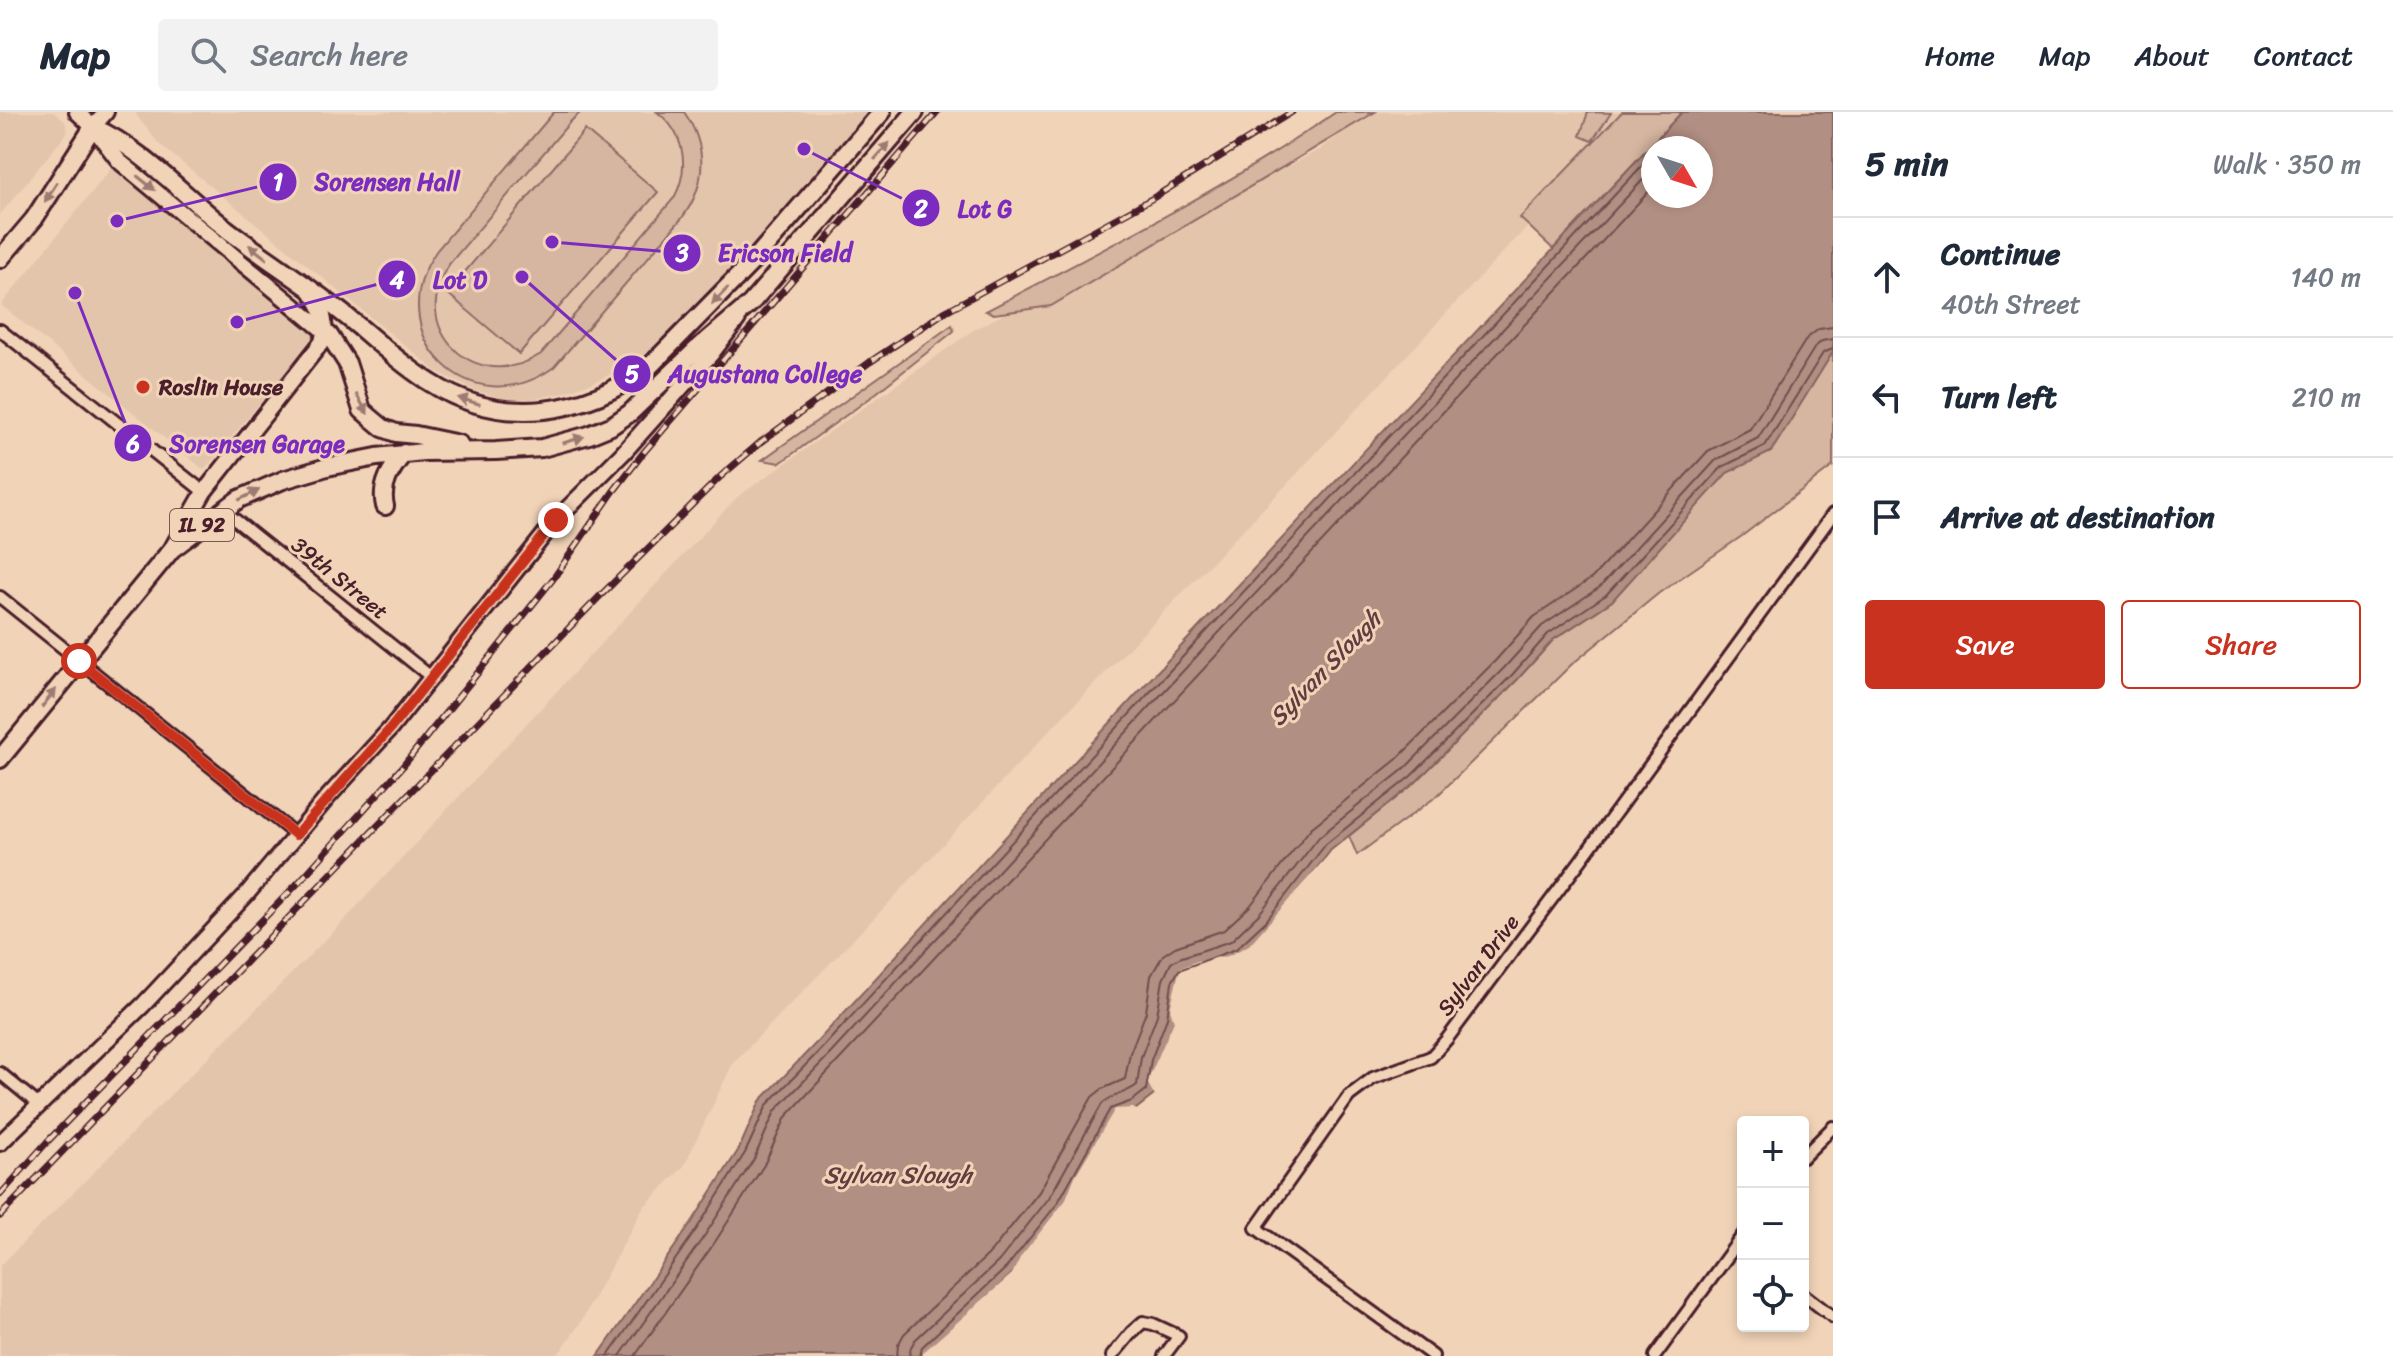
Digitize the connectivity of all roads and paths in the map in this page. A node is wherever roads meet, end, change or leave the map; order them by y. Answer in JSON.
{"nodes":[{"id":1,"x":77,"y":112,"type":"edge"},
{"id":2,"x":106,"y":112,"type":"edge"},
{"id":3,"x":882,"y":112,"type":"edge"},
{"id":4,"x":915,"y":112,"type":"edge"},
{"id":5,"x":93,"y":127,"type":"junction"},
{"id":6,"x":0,"y":259,"type":"edge"},
{"id":7,"x":310,"y":291,"type":"junction"},
{"id":8,"x":751,"y":303,"type":"junction"},
{"id":9,"x":0,"y":330,"type":"edge"},
{"id":10,"x":327,"y":333,"type":"junction"},
{"id":11,"x":496,"y":451,"type":"junction"},
{"id":12,"x":404,"y":453,"type":"junction"},
{"id":13,"x":204,"y":492,"type":"junction"},
{"id":14,"x":385,"y":506,"type":"dead end"},
{"id":15,"x":223,"y":510,"type":"junction"},
{"id":16,"x":1833,"y":514,"type":"edge"},
{"id":17,"x":172,"y":549,"type":"junction"},
{"id":18,"x":0,"y":597,"type":"edge"},
{"id":19,"x":79,"y":661,"type":"junction"},
{"id":20,"x":431,"y":677,"type":"junction"},
{"id":21,"x":0,"y":759,"type":"edge"},
{"id":22,"x":296,"y":835,"type":"junction"},
{"id":23,"x":0,"y":1073,"type":"edge"},
{"id":24,"x":39,"y":1105,"type":"junction"},
{"id":25,"x":1833,"y":1127,"type":"edge"},
{"id":26,"x":0,"y":1143,"type":"edge"},
{"id":27,"x":1809,"y":1151,"type":"edge"},
{"id":28,"x":1737,"y":1247,"type":"edge"},
{"id":29,"x":1809,"y":1299,"type":"edge"},
{"id":30,"x":1833,"y":1317,"type":"edge"},
{"id":31,"x":1112,"y":1356,"type":"edge"},
{"id":32,"x":1164,"y":1356,"type":"edge"},
{"id":33,"x":1433,"y":1356,"type":"edge"},
{"id":34,"x":1655,"y":1356,"type":"edge"}],
"edges":[{"from":1,"to":5,"type":"street"},
{"from":2,"to":5,"type":"street"},
{"from":3,"to":7,"type":"main road","one_way":true},
{"from":8,"to":4,"type":"main road","number":"IL 92","one_way":true},
{"from":5,"to":6,"type":"main road","one_way":true},
{"from":7,"to":5,"type":"main road","one_way":true},
{"from":5,"to":10,"type":"street","one_way":true},
{"from":7,"to":10,"type":"street"},
{"from":11,"to":8,"type":"main road","number":"IL 92","one_way":true},
{"from":8,"to":20,"type":"street"},
{"from":9,"to":13,"type":"street"},
{"from":10,"to":11,"type":"main road","one_way":true},
{"from":10,"to":13,"type":"street"},
{"from":11,"to":12,"type":"main road","number":"IL 92"},
{"from":12,"to":14,"type":"main road"},
{"from":15,"to":12,"type":"main road","number":"IL 92","one_way":true},
{"from":13,"to":17,"type":"street"},
{"from":15,"to":17,"type":"main road","number":"IL 92"},
{"from":15,"to":20,"type":"street","name":"39th Street"},
{"from":16,"to":33,"type":"street","name":"Sylvan Drive"},
{"from":17,"to":19,"type":"main road","number":"IL 92"},
{"from":18,"to":19,"type":"street"},
{"from":21,"to":19,"type":"main road","number":"IL 92","one_way":true},
{"from":19,"to":22,"type":"street"},
{"from":20,"to":22,"type":"street"},
{"from":22,"to":24,"type":"street"},
{"from":23,"to":24,"type":"street"},
{"from":24,"to":26,"type":"street"},
{"from":25,"to":27,"type":"street"},
{"from":28,"to":34,"type":"street"},
{"from":29,"to":30,"type":"street"},
{"from":31,"to":32,"type":"street"}]}
